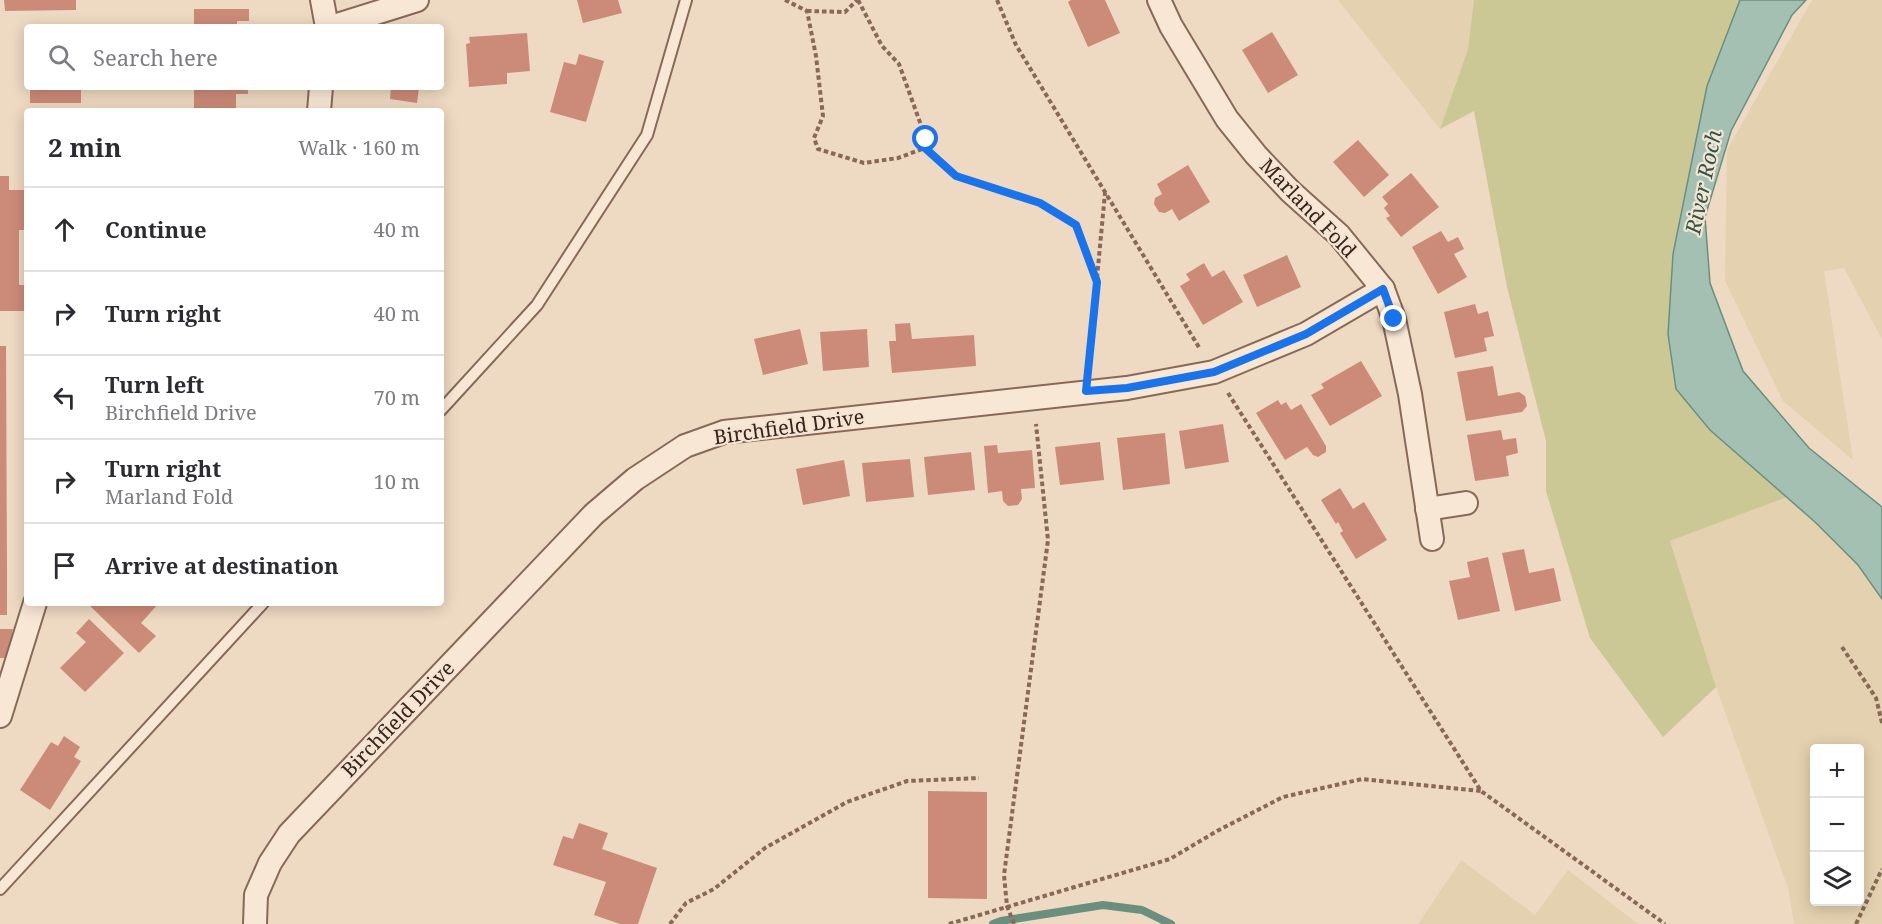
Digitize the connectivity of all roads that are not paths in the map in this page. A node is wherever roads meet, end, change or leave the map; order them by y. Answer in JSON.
{"nodes":[{"id":1,"x":322,"y":0,"type":"edge"},
{"id":2,"x":417,"y":0,"type":"edge"},
{"id":3,"x":686,"y":0,"type":"edge"},
{"id":4,"x":1159,"y":0,"type":"edge"},
{"id":5,"x":326,"y":24,"type":"edge"},
{"id":6,"x":341,"y":24,"type":"edge"},
{"id":7,"x":321,"y":90,"type":"edge"},
{"id":8,"x":319,"y":108,"type":"edge"},
{"id":9,"x":1383,"y":289,"type":"junction"},
{"id":10,"x":444,"y":407,"type":"edge"},
{"id":11,"x":1466,"y":503,"type":"dead end"},
{"id":12,"x":1427,"y":509,"type":"junction"},
{"id":13,"x":1432,"y":539,"type":"dead end"},
{"id":14,"x":34,"y":606,"type":"edge"},
{"id":15,"x":260,"y":606,"type":"edge"},
{"id":16,"x":0,"y":716,"type":"edge"},
{"id":17,"x":0,"y":889,"type":"edge"},
{"id":18,"x":255,"y":924,"type":"edge"}],
"edges":[{"from":1,"to":5,"type":"street"},
{"from":2,"to":6,"type":"street"},
{"from":3,"to":10,"type":"lane"},
{"from":4,"to":9,"type":"street","name":"Marland Fold"},
{"from":7,"to":8,"type":"street"},
{"from":9,"to":12,"type":"street","name":"Marland Fold"},
{"from":9,"to":18,"type":"street","name":"Birchfield Drive"},
{"from":11,"to":12,"type":"street"},
{"from":12,"to":13,"type":"street","name":"Marland Fold"},
{"from":14,"to":16,"type":"street"},
{"from":15,"to":17,"type":"lane"}]}
